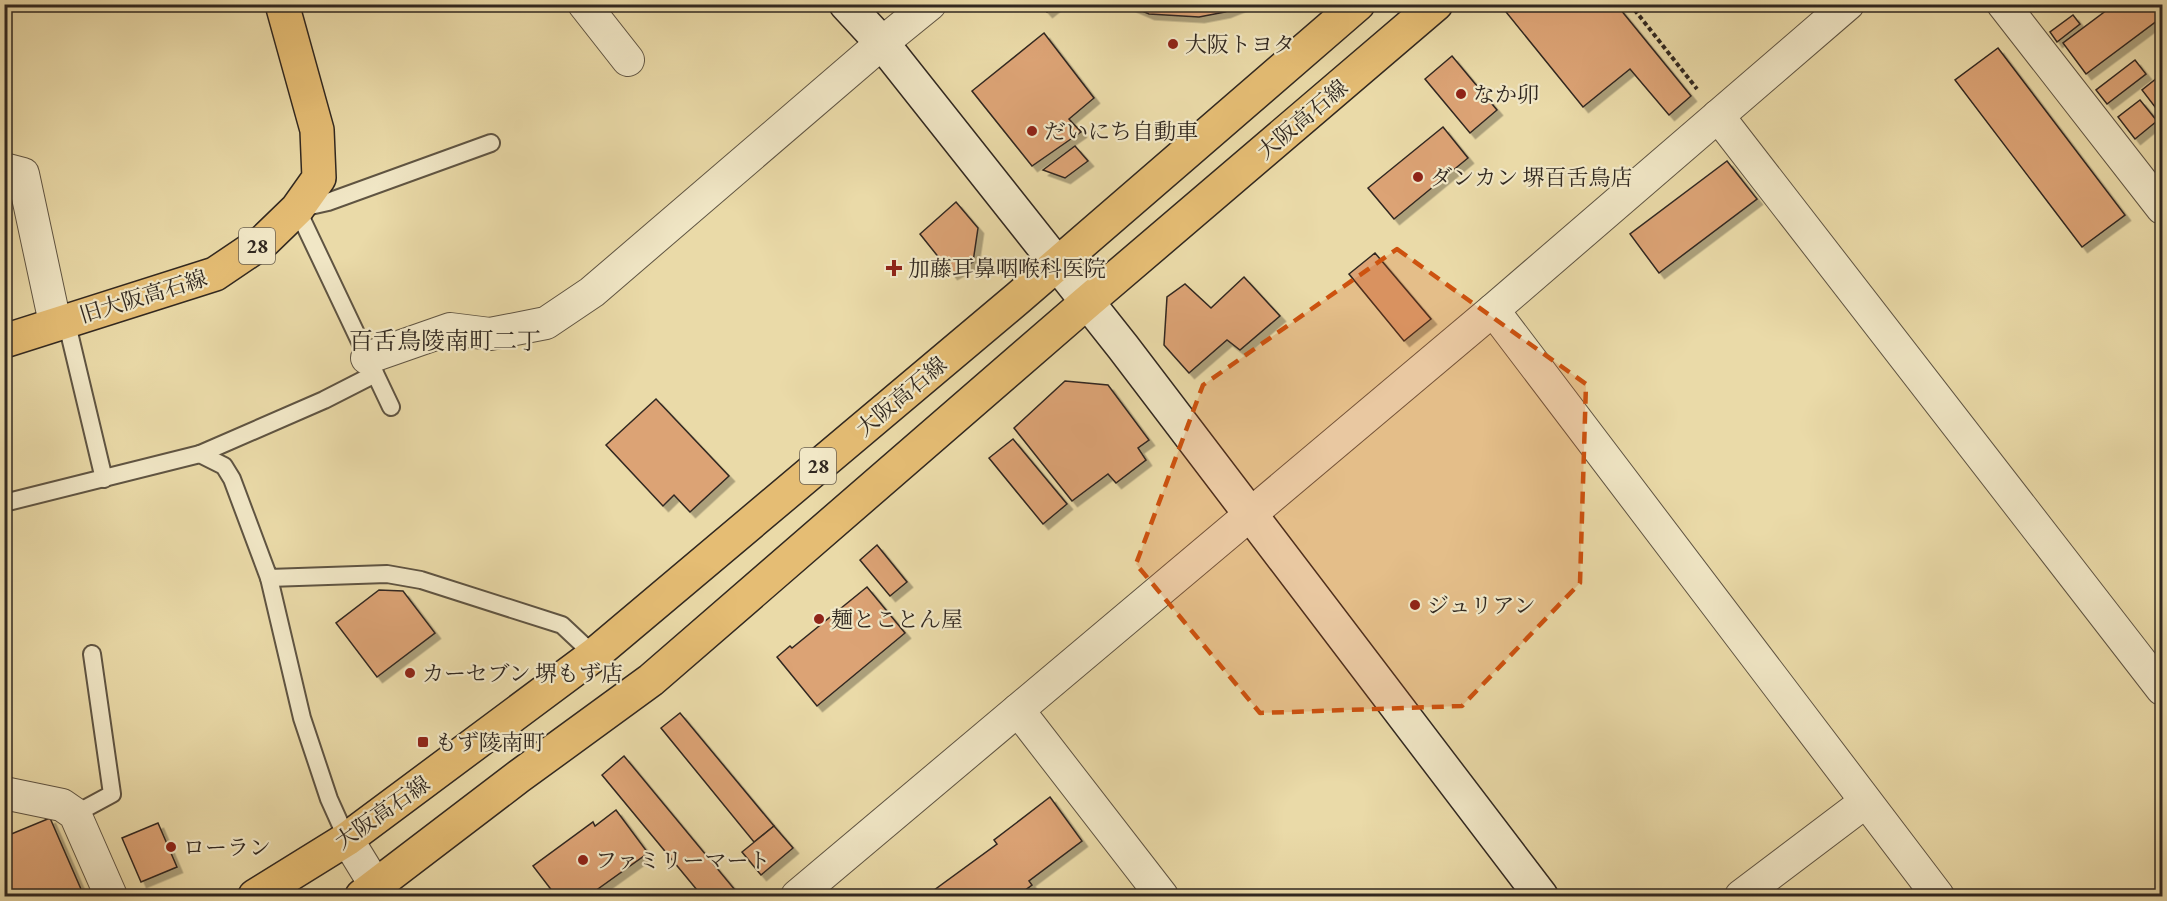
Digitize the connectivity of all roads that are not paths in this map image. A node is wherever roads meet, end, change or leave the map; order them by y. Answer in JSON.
{"nodes":[{"id":1,"x":282,"y":4,"type":"edge"},
{"id":2,"x":584,"y":4,"type":"edge"},
{"id":3,"x":846,"y":4,"type":"edge"},
{"id":4,"x":930,"y":4,"type":"edge"},
{"id":5,"x":1358,"y":4,"type":"edge"},
{"id":6,"x":1436,"y":4,"type":"edge"},
{"id":7,"x":1848,"y":4,"type":"edge"},
{"id":8,"x":2003,"y":4,"type":"edge"},
{"id":9,"x":882,"y":43,"type":"junction"},
{"id":10,"x":628,"y":60,"type":"dead end"},
{"id":11,"x":1718,"y":116,"type":"junction"},
{"id":12,"x":491,"y":143,"type":"dead end"},
{"id":13,"x":4,"y":169,"type":"edge"},
{"id":14,"x":2163,"y":208,"type":"edge"},
{"id":15,"x":297,"y":209,"type":"junction"},
{"id":16,"x":1057,"y":264,"type":"junction"},
{"id":17,"x":1086,"y":303,"type":"junction"},
{"id":18,"x":1493,"y":310,"type":"junction"},
{"id":19,"x":61,"y":322,"type":"junction"},
{"id":20,"x":4,"y":341,"type":"edge"},
{"id":21,"x":371,"y":366,"type":"junction"},
{"id":22,"x":391,"y":407,"type":"dead end"},
{"id":23,"x":200,"y":454,"type":"junction"},
{"id":24,"x":104,"y":479,"type":"junction"},
{"id":25,"x":4,"y":503,"type":"edge"},
{"id":26,"x":1251,"y":513,"type":"junction"},
{"id":27,"x":269,"y":578,"type":"junction"},
{"id":28,"x":92,"y":654,"type":"dead end"},
{"id":29,"x":594,"y":655,"type":"junction"},
{"id":30,"x":2163,"y":689,"type":"edge"},
{"id":31,"x":1018,"y":710,"type":"junction"},
{"id":32,"x":4,"y":793,"type":"edge"},
{"id":33,"x":1864,"y":802,"type":"junction"},
{"id":34,"x":75,"y":814,"type":"junction"},
{"id":35,"x":347,"y":838,"type":"junction"},
{"id":36,"x":374,"y":894,"type":"edge"},
{"id":37,"x":111,"y":897,"type":"edge"},
{"id":38,"x":255,"y":897,"type":"edge"},
{"id":39,"x":797,"y":897,"type":"edge"},
{"id":40,"x":1162,"y":897,"type":"edge"},
{"id":41,"x":1541,"y":897,"type":"edge"},
{"id":42,"x":1742,"y":897,"type":"edge"},
{"id":43,"x":1938,"y":897,"type":"edge"}],
"edges":[{"from":1,"to":15,"type":"main road","name":"旧大阪高石線","number":"28"},
{"from":2,"to":10,"type":"street"},
{"from":3,"to":9,"type":"street"},
{"from":4,"to":9,"type":"street"},
{"from":5,"to":16,"type":"main road","name":"大阪高石線","number":"28"},
{"from":6,"to":17,"type":"main road","name":"大阪高石線","number":"28"},
{"from":7,"to":11,"type":"street"},
{"from":8,"to":14,"type":"street"},
{"from":9,"to":16,"type":"street"},
{"from":9,"to":21,"type":"street"},
{"from":11,"to":18,"type":"street"},
{"from":11,"to":30,"type":"street"},
{"from":12,"to":15,"type":"lane"},
{"from":13,"to":19,"type":"street"},
{"from":15,"to":19,"type":"main road","name":"旧大阪高石線","number":"28"},
{"from":15,"to":21,"type":"lane"},
{"from":16,"to":17,"type":"street"},
{"from":16,"to":29,"type":"main road","name":"大阪高石線","number":"28"},
{"from":17,"to":26,"type":"street"},
{"from":17,"to":36,"type":"main road","name":"大阪高石線","number":"28"},
{"from":18,"to":26,"type":"street"},
{"from":18,"to":33,"type":"street"},
{"from":19,"to":20,"type":"main road","name":"旧大阪高石線","number":"28"},
{"from":19,"to":24,"type":"lane"},
{"from":21,"to":22,"type":"lane"},
{"from":21,"to":23,"type":"lane"},
{"from":23,"to":24,"type":"lane"},
{"from":23,"to":27,"type":"lane"},
{"from":24,"to":25,"type":"lane"},
{"from":26,"to":31,"type":"street"},
{"from":26,"to":41,"type":"street"},
{"from":27,"to":29,"type":"lane"},
{"from":27,"to":35,"type":"lane"},
{"from":28,"to":34,"type":"lane"},
{"from":29,"to":35,"type":"main road","name":"大阪高石線","number":"28"},
{"from":31,"to":39,"type":"street"},
{"from":31,"to":40,"type":"street"},
{"from":32,"to":34,"type":"street"},
{"from":33,"to":42,"type":"street"},
{"from":33,"to":43,"type":"street"},
{"from":34,"to":37,"type":"street"},
{"from":35,"to":36,"type":"street"},
{"from":35,"to":38,"type":"main road","name":"大阪高石線","number":"28"}]}
